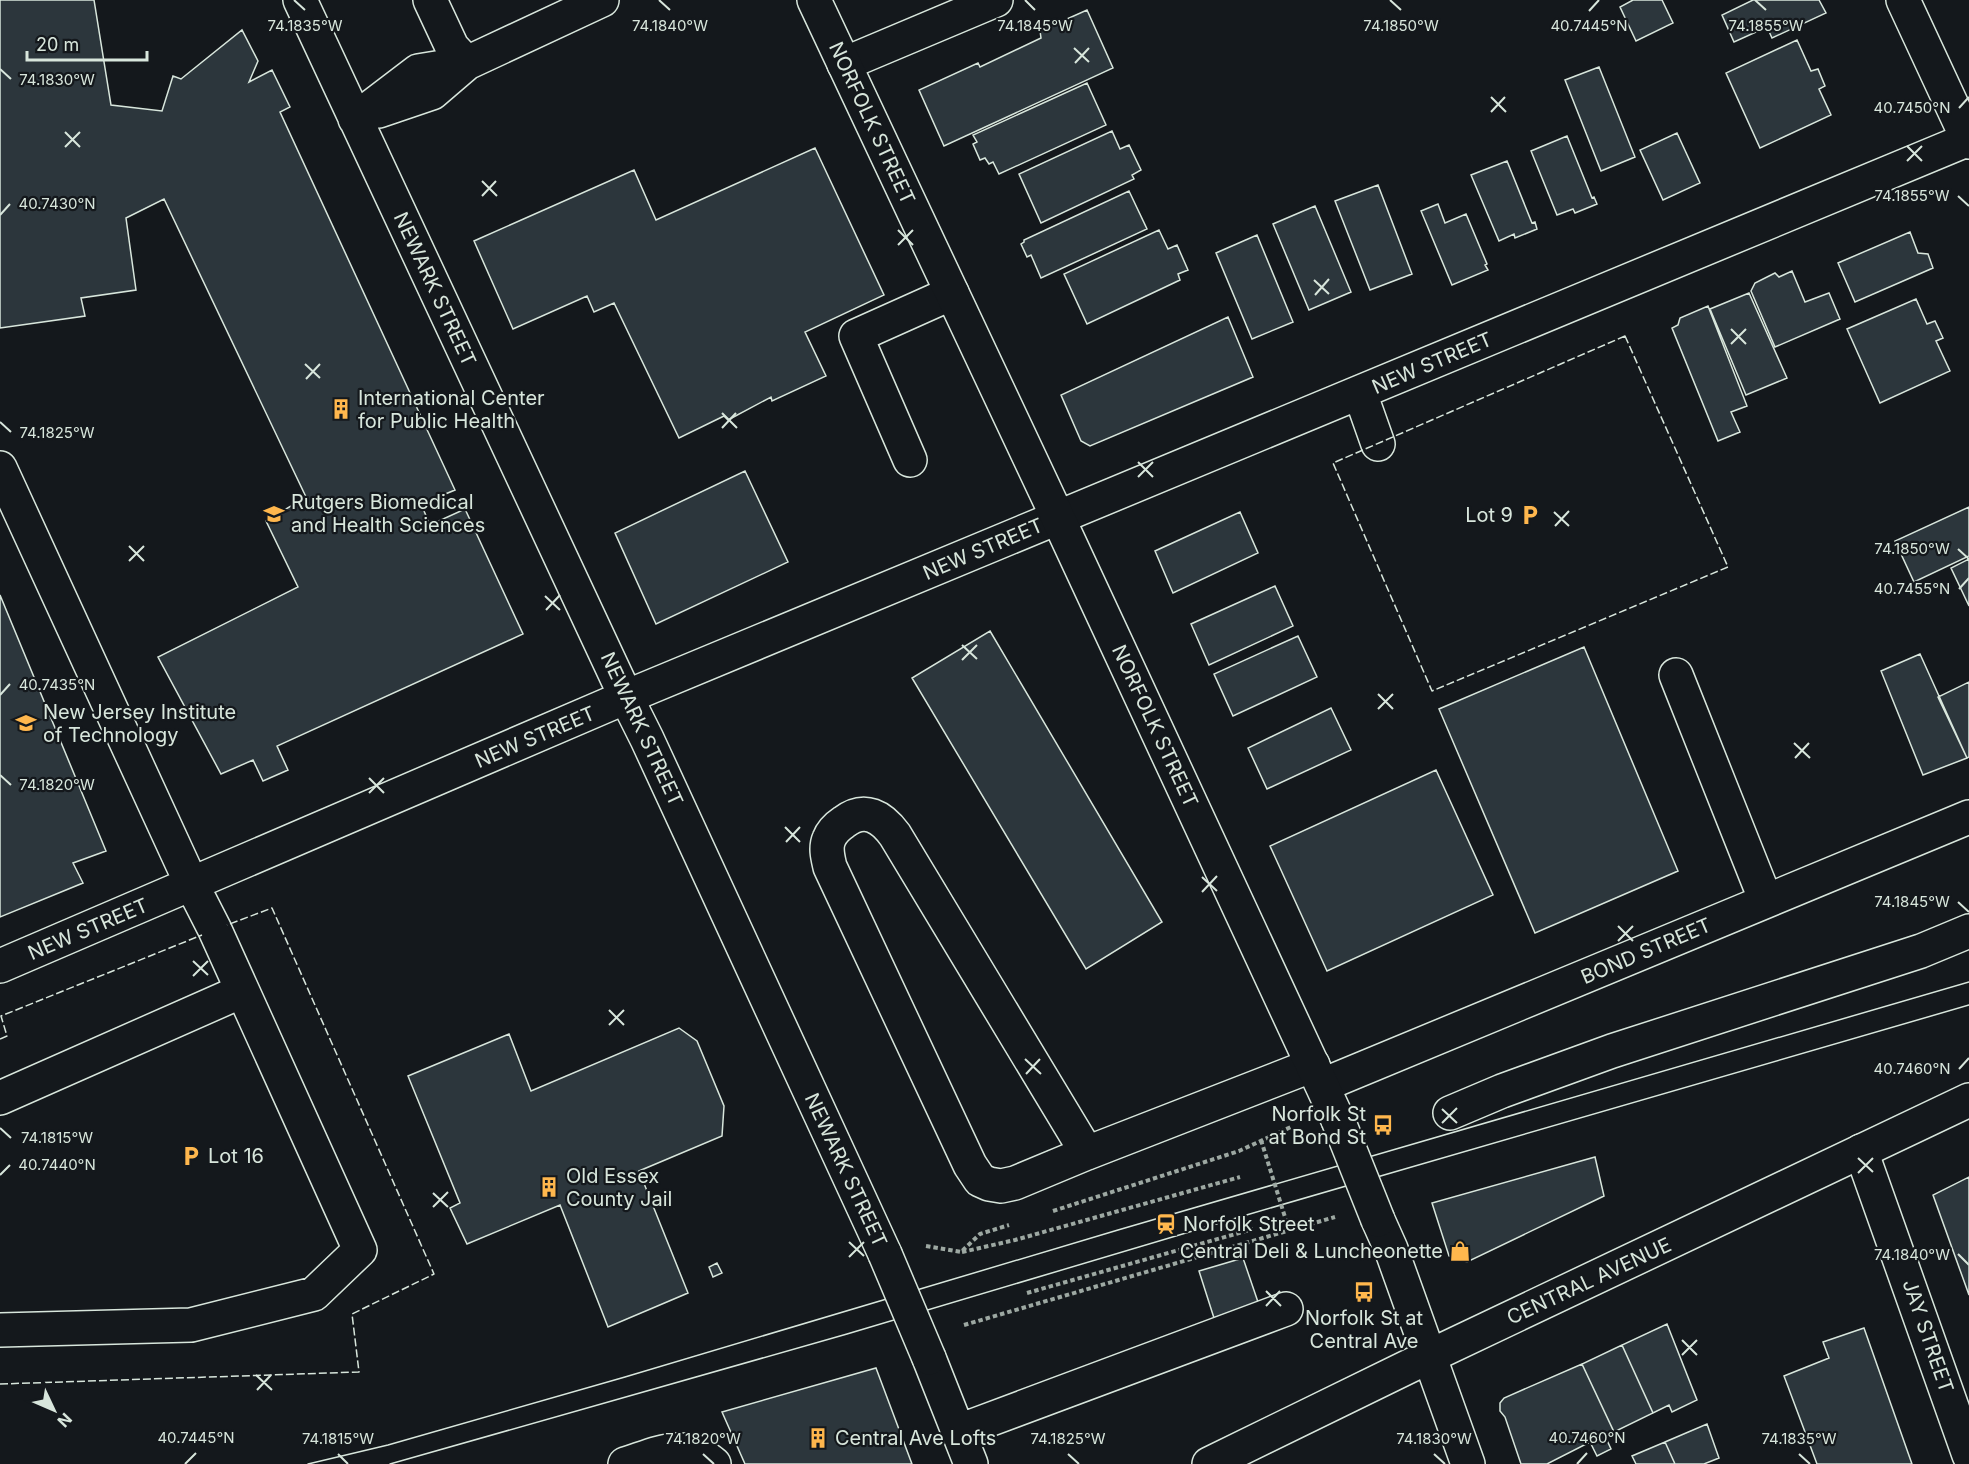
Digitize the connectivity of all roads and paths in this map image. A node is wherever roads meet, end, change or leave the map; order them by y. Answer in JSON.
{"nodes":[{"id":1,"x":300,"y":0,"type":"edge"},
{"id":2,"x":430,"y":0,"type":"edge"},
{"id":3,"x":602,"y":0,"type":"edge"},
{"id":4,"x":814,"y":0,"type":"edge"},
{"id":5,"x":996,"y":0,"type":"edge"},
{"id":6,"x":1903,"y":0,"type":"edge"},
{"id":7,"x":466,"y":63,"type":"junction"},
{"id":8,"x":844,"y":64,"type":"junction"},
{"id":9,"x":355,"y":119,"type":"junction"},
{"id":10,"x":1969,"y":140,"type":"edge"},
{"id":11,"x":952,"y":293,"type":"junction"},
{"id":12,"x":1360,"y":393,"type":"junction"},
{"id":13,"x":1378,"y":444,"type":"dead end"},
{"id":14,"x":910,"y":460,"type":"dead end"},
{"id":15,"x":0,"y":468,"type":"edge"},
{"id":16,"x":1058,"y":518,"type":"junction"},
{"id":17,"x":1676,"y":675,"type":"dead end"},
{"id":18,"x":626,"y":697,"type":"junction"},
{"id":19,"x":1969,"y":817,"type":"edge"},
{"id":20,"x":192,"y":885,"type":"junction"},
{"id":21,"x":1766,"y":901,"type":"junction"},
{"id":22,"x":1969,"y":931,"type":"edge"},
{"id":23,"x":0,"y":966,"type":"edge"},
{"id":24,"x":242,"y":991,"type":"junction"},
{"id":25,"x":1318,"y":1075,"type":"junction"},
{"id":26,"x":0,"y":1098,"type":"edge"},
{"id":27,"x":1969,"y":1100,"type":"edge"},
{"id":28,"x":1450,"y":1113,"type":"dead end"},
{"id":29,"x":1293,"y":1126,"type":"dead end"},
{"id":30,"x":1261,"y":1140,"type":"junction"},
{"id":31,"x":1861,"y":1151,"type":"junction"},
{"id":32,"x":1087,"y":1153,"type":"junction"},
{"id":33,"x":1240,"y":1177,"type":"dead end"},
{"id":34,"x":1047,"y":1212,"type":"dead end"},
{"id":35,"x":1335,"y":1217,"type":"dead end"},
{"id":36,"x":1014,"y":1223,"type":"dead end"},
{"id":37,"x":1253,"y":1229,"type":"dead end"},
{"id":38,"x":1289,"y":1230,"type":"junction"},
{"id":39,"x":926,"y":1246,"type":"dead end"},
{"id":40,"x":961,"y":1252,"type":"junction"},
{"id":41,"x":1132,"y":1263,"type":"junction"},
{"id":42,"x":1134,"y":1275,"type":"junction"},
{"id":43,"x":1027,"y":1293,"type":"dead end"},
{"id":44,"x":1286,"y":1309,"type":"dead end"},
{"id":45,"x":964,"y":1325,"type":"dead end"},
{"id":46,"x":0,"y":1330,"type":"edge"},
{"id":47,"x":1430,"y":1356,"type":"junction"},
{"id":48,"x":959,"y":1431,"type":"junction"},
{"id":49,"x":1969,"y":1455,"type":"edge"},
{"id":50,"x":625,"y":1464,"type":"edge"},
{"id":51,"x":714,"y":1464,"type":"edge"},
{"id":52,"x":971,"y":1464,"type":"edge"},
{"id":53,"x":1209,"y":1464,"type":"edge"},
{"id":54,"x":1468,"y":1464,"type":"edge"}],
"edges":[{"from":1,"to":9,"type":"street","name":"NEWARK STREET"},
{"from":2,"to":7,"type":"street"},
{"from":3,"to":7,"type":"street"},
{"from":4,"to":8,"type":"street","name":"NORFOLK STREET"},
{"from":5,"to":8,"type":"street"},
{"from":6,"to":10,"type":"street"},
{"from":7,"to":9,"type":"street"},
{"from":8,"to":11,"type":"street","name":"NORFOLK STREET"},
{"from":9,"to":18,"type":"street","name":"NEWARK STREET"},
{"from":10,"to":12,"type":"street","name":"NEW STREET"},
{"from":11,"to":14,"type":"street"},
{"from":11,"to":16,"type":"street","name":"NORFOLK STREET"},
{"from":12,"to":13,"type":"street"},
{"from":12,"to":16,"type":"street","name":"NEW STREET"},
{"from":15,"to":20,"type":"street"},
{"from":16,"to":18,"type":"street","name":"NEW STREET"},
{"from":16,"to":25,"type":"street","name":"NORFOLK STREET"},
{"from":17,"to":21,"type":"street"},
{"from":18,"to":20,"type":"street","name":"NEW STREET"},
{"from":18,"to":48,"type":"street","name":"NEWARK STREET","bridge":true},
{"from":19,"to":21,"type":"street","name":"BOND STREET"},
{"from":20,"to":23,"type":"street","name":"NEW STREET"},
{"from":20,"to":24,"type":"street"},
{"from":21,"to":25,"type":"street","name":"BOND STREET"},
{"from":22,"to":28,"type":"street"},
{"from":24,"to":26,"type":"street"},
{"from":24,"to":46,"type":"street"},
{"from":25,"to":32,"type":"street","name":"BOND STREET"},
{"from":25,"to":47,"type":"street","name":"NORFOLK STREET","bridge":true},
{"from":27,"to":31,"type":"street","name":"CENTRAL AVENUE"},
{"from":29,"to":30,"type":"path"},
{"from":30,"to":34,"type":"path"},
{"from":30,"to":38,"type":"path","bridge":true},
{"from":31,"to":47,"type":"street","name":"CENTRAL AVENUE"},
{"from":31,"to":49,"type":"street","name":"JAY STREET"},
{"from":32,"to":32,"type":"street","name":"BOND STREET"},
{"from":33,"to":40,"type":"path"},
{"from":35,"to":38,"type":"path"},
{"from":36,"to":40,"type":"path"},
{"from":37,"to":41,"type":"path"},
{"from":38,"to":42,"type":"path"},
{"from":39,"to":40,"type":"path"},
{"from":41,"to":42,"type":"path"},
{"from":41,"to":43,"type":"path"},
{"from":42,"to":45,"type":"path"},
{"from":44,"to":48,"type":"street"},
{"from":47,"to":53,"type":"street","name":"CENTRAL AVENUE"},
{"from":47,"to":54,"type":"street","name":"NORFOLK STREET"},
{"from":48,"to":52,"type":"street","name":"NEWARK STREET"},
{"from":50,"to":51,"type":"street"}]}
